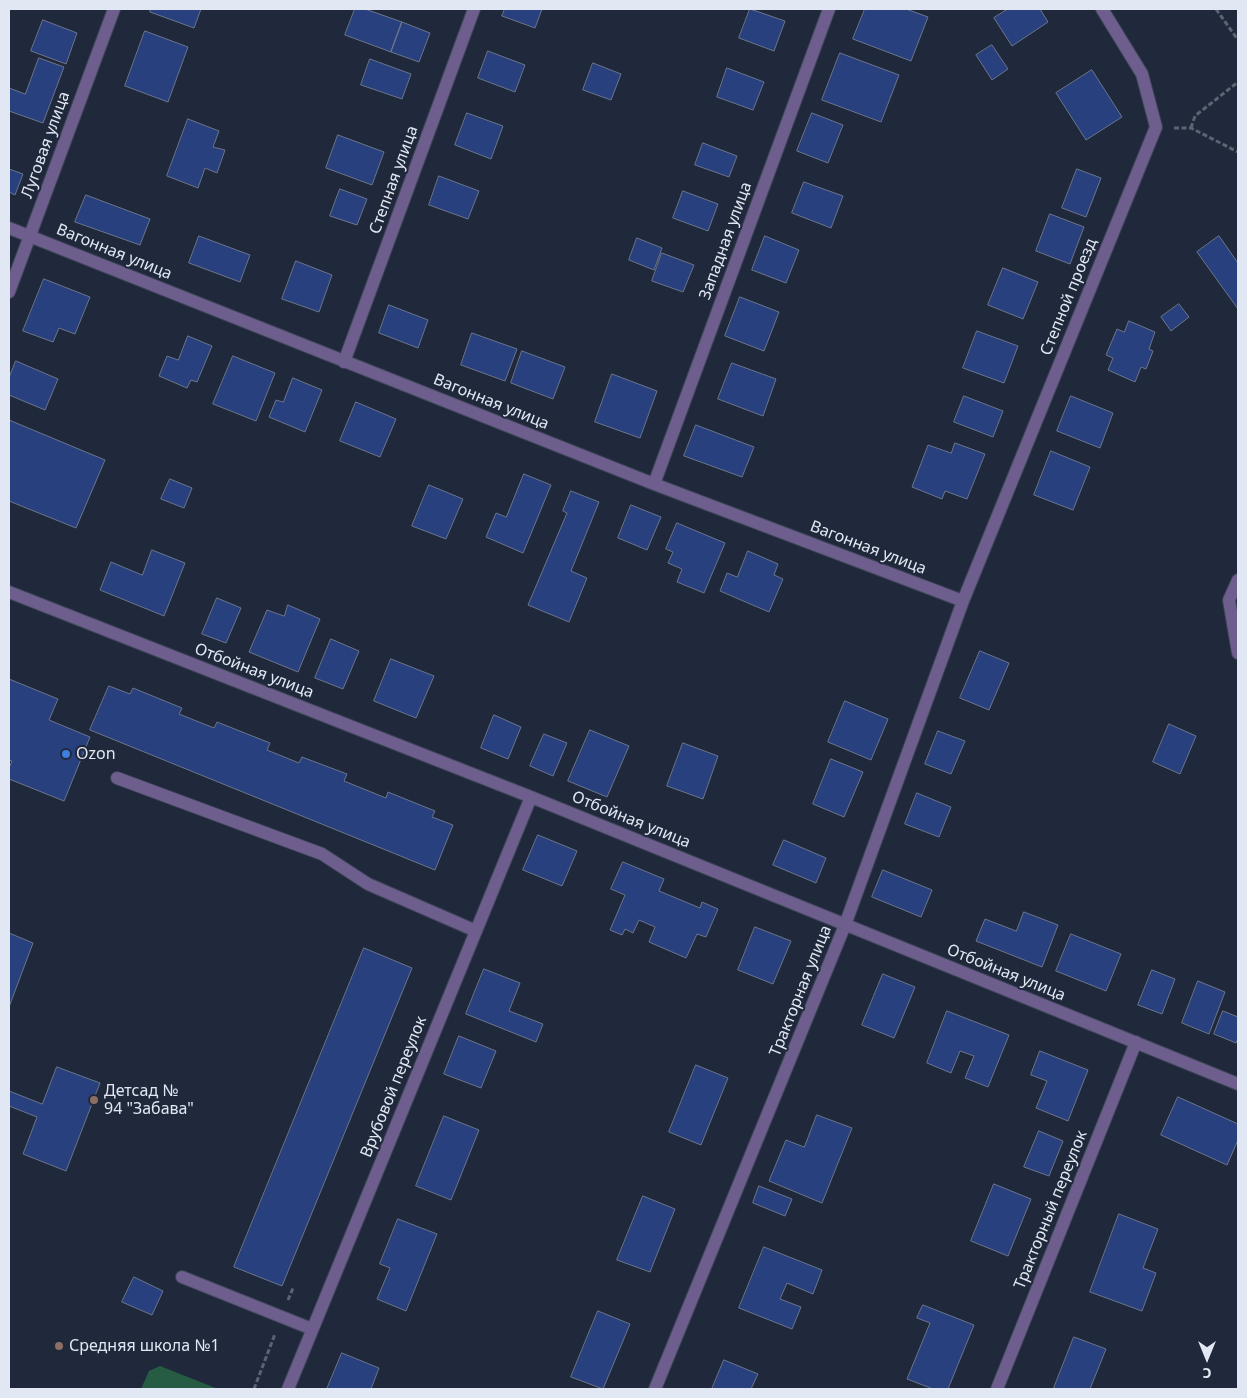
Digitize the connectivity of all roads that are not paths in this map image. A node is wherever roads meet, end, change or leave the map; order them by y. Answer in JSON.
{"nodes":[{"id":1,"x":114,"y":9,"type":"edge"},
{"id":2,"x":474,"y":9,"type":"edge"},
{"id":3,"x":829,"y":9,"type":"edge"},
{"id":4,"x":1102,"y":9,"type":"edge"},
{"id":5,"x":9,"y":228,"type":"edge"},
{"id":6,"x":30,"y":236,"type":"junction"},
{"id":7,"x":9,"y":292,"type":"edge"},
{"id":8,"x":344,"y":362,"type":"junction"},
{"id":9,"x":654,"y":484,"type":"junction"},
{"id":10,"x":1238,"y":580,"type":"edge"},
{"id":11,"x":9,"y":592,"type":"edge"},
{"id":12,"x":963,"y":601,"type":"junction"},
{"id":13,"x":1238,"y":654,"type":"edge"},
{"id":14,"x":117,"y":778,"type":"dead end"},
{"id":15,"x":531,"y":796,"type":"junction"},
{"id":16,"x":845,"y":926,"type":"junction"},
{"id":17,"x":476,"y":931,"type":"junction"},
{"id":18,"x":1136,"y":1042,"type":"junction"},
{"id":19,"x":1238,"y":1084,"type":"edge"},
{"id":20,"x":182,"y":1277,"type":"dead end"},
{"id":21,"x":312,"y":1329,"type":"junction"},
{"id":22,"x":288,"y":1389,"type":"edge"},
{"id":23,"x":655,"y":1389,"type":"edge"},
{"id":24,"x":997,"y":1389,"type":"edge"}],
"edges":[{"from":1,"to":6,"type":"street","name":"Луговая улица"},
{"from":2,"to":8,"type":"street","name":"Степная улица"},
{"from":3,"to":9,"type":"street","name":"Западная улица"},
{"from":4,"to":12,"type":"street","name":"Степной проезд"},
{"from":5,"to":6,"type":"street","name":"Вагонная улица"},
{"from":6,"to":7,"type":"street","name":"Луговая улица"},
{"from":6,"to":8,"type":"street","name":"Вагонная улица"},
{"from":8,"to":9,"type":"street","name":"Вагонная улица"},
{"from":9,"to":12,"type":"street","name":"Вагонная улица"},
{"from":10,"to":13,"type":"street"},
{"from":11,"to":15,"type":"street","name":"Отбойная улица"},
{"from":12,"to":16,"type":"street","name":"Тракторная улица"},
{"from":14,"to":17,"type":"street"},
{"from":15,"to":16,"type":"street","name":"Отбойная улица"},
{"from":15,"to":17,"type":"street","name":"Врубовой переулок"},
{"from":16,"to":18,"type":"street","name":"Отбойная улица"},
{"from":16,"to":23,"type":"street","name":"Тракторная улица"},
{"from":17,"to":21,"type":"street","name":"Врубовой переулок"},
{"from":18,"to":19,"type":"street","name":"Отбойная улица"},
{"from":18,"to":24,"type":"street","name":"Тракторный переулок"},
{"from":20,"to":21,"type":"street"},
{"from":21,"to":22,"type":"street","name":"Врубовой переулок"}]}
